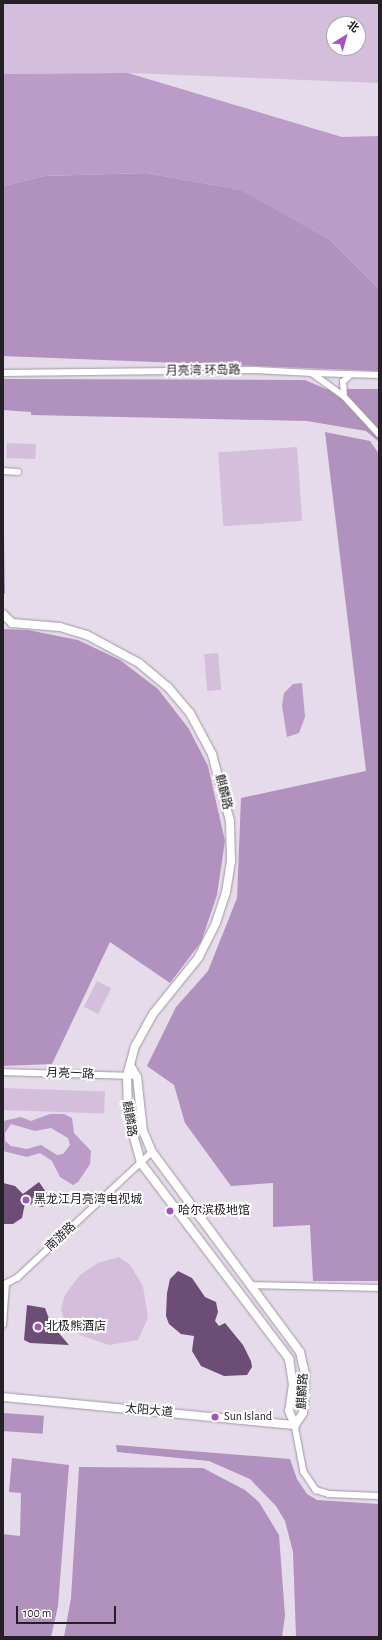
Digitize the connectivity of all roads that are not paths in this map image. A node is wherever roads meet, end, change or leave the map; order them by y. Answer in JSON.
{"nodes":[{"id":1,"x":3,"y":373,"type":"edge"},
{"id":2,"x":312,"y":373,"type":"junction"},
{"id":3,"x":351,"y":374,"type":"junction"},
{"id":4,"x":376,"y":375,"type":"edge"},
{"id":5,"x":344,"y":396,"type":"junction"},
{"id":6,"x":379,"y":434,"type":"edge"},
{"id":7,"x":3,"y":471,"type":"edge"},
{"id":8,"x":18,"y":472,"type":"dead end"},
{"id":9,"x":3,"y":614,"type":"edge"},
{"id":10,"x":3,"y":623,"type":"edge"},
{"id":11,"x":12,"y":623,"type":"junction"},
{"id":12,"x":130,"y":1065,"type":"junction"},
{"id":13,"x":3,"y":1072,"type":"edge"},
{"id":14,"x":127,"y":1076,"type":"junction"},
{"id":15,"x":137,"y":1077,"type":"junction"},
{"id":16,"x":152,"y":1152,"type":"junction"},
{"id":17,"x":141,"y":1163,"type":"junction"},
{"id":18,"x":4,"y":1285,"type":"edge"},
{"id":19,"x":250,"y":1285,"type":"junction"},
{"id":20,"x":379,"y":1288,"type":"edge"},
{"id":21,"x":3,"y":1325,"type":"edge"},
{"id":22,"x":3,"y":1397,"type":"edge"},
{"id":23,"x":296,"y":1425,"type":"junction"},
{"id":24,"x":379,"y":1496,"type":"edge"}],
"edges":[{"from":1,"to":2,"type":"street","name":"月亮湾·环岛路"},
{"from":2,"to":3,"type":"street","name":"月亮湾·环岛路"},
{"from":2,"to":5,"type":"street"},
{"from":3,"to":4,"type":"street","name":"月亮湾·环岛路"},
{"from":3,"to":5,"type":"street"},
{"from":5,"to":6,"type":"street"},
{"from":7,"to":8,"type":"street"},
{"from":9,"to":11,"type":"main road"},
{"from":10,"to":11,"type":"street","name":"麒麟路"},
{"from":11,"to":12,"type":"main road","name":"麒麟路"},
{"from":12,"to":14,"type":"main road","name":"麒麟路"},
{"from":12,"to":15,"type":"main road","name":"麒麟路"},
{"from":13,"to":14,"type":"street","name":"月亮一路"},
{"from":14,"to":15,"type":"street","name":"月亮一路"},
{"from":14,"to":17,"type":"main road","name":"麒麟路"},
{"from":15,"to":16,"type":"main road","name":"麒麟路"},
{"from":16,"to":17,"type":"street","name":"南游路"},
{"from":16,"to":19,"type":"main road","name":"麒麟路"},
{"from":17,"to":18,"type":"street","name":"南游路"},
{"from":17,"to":23,"type":"main road","name":"麒麟路"},
{"from":18,"to":21,"type":"street"},
{"from":19,"to":20,"type":"street"},
{"from":19,"to":23,"type":"main road","name":"麒麟路"},
{"from":22,"to":23,"type":"main road","name":"太阳大道"},
{"from":23,"to":24,"type":"street"}]}
